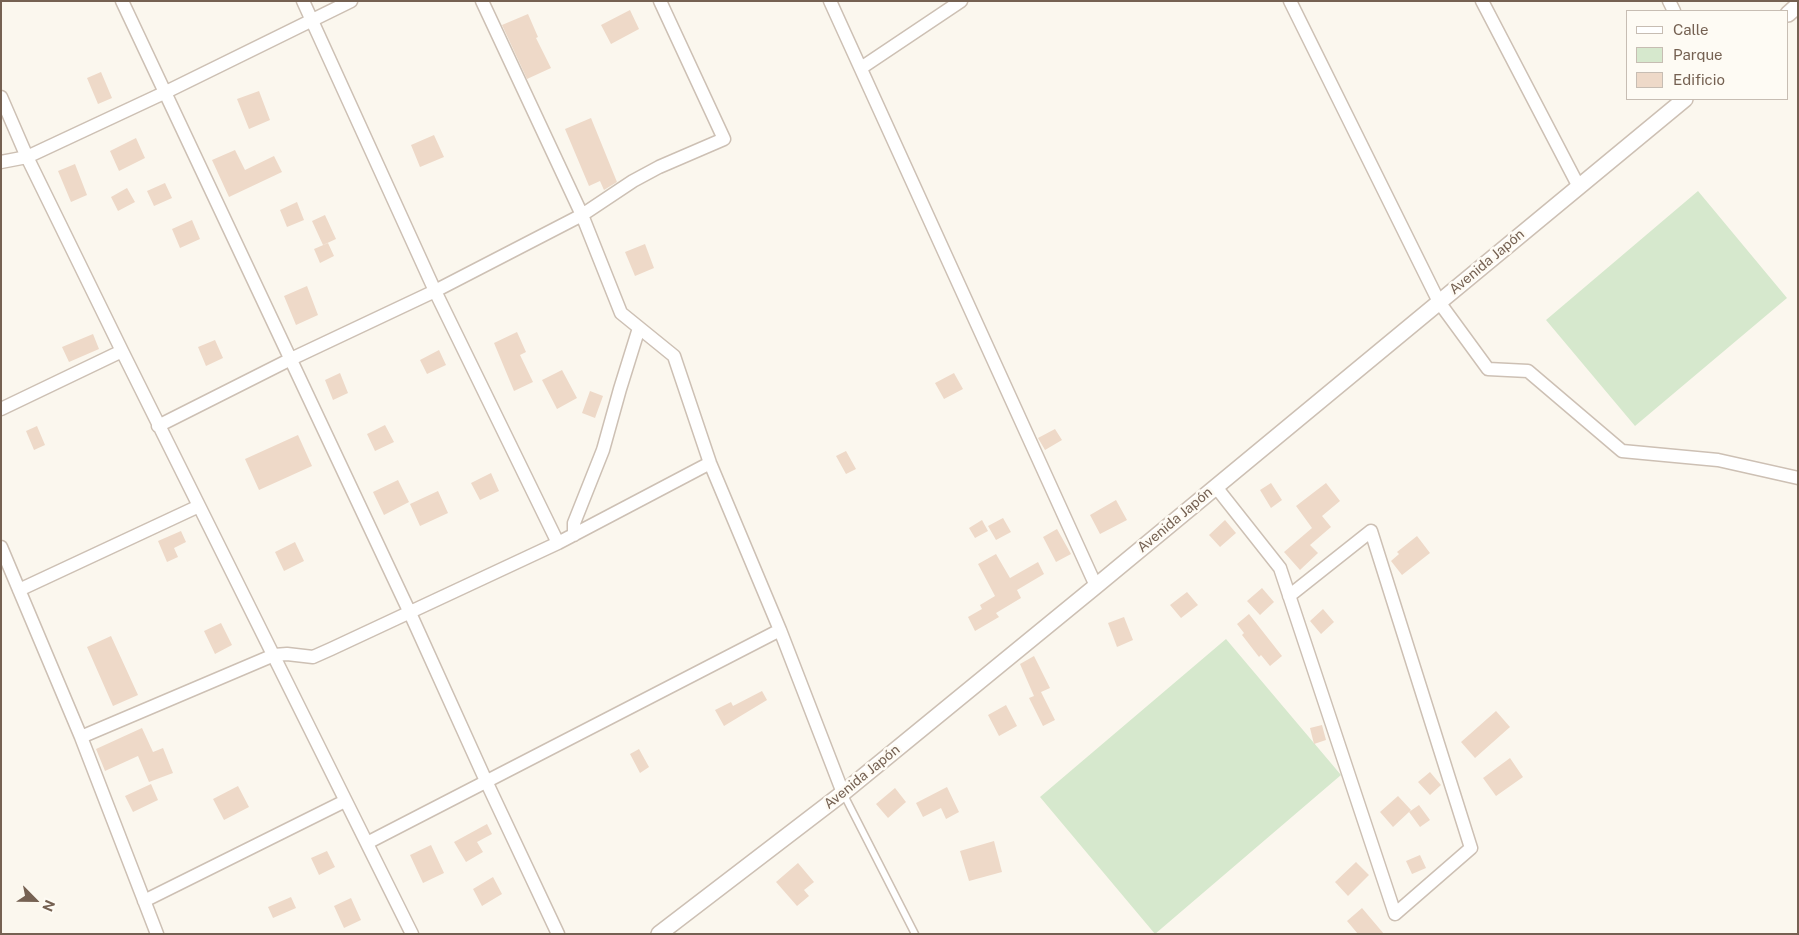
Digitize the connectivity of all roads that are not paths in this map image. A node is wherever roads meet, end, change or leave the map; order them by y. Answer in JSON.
{"nodes":[{"id":1,"x":122,"y":1,"type":"edge"},
{"id":2,"x":302,"y":1,"type":"edge"},
{"id":3,"x":351,"y":1,"type":"edge"},
{"id":4,"x":482,"y":1,"type":"edge"},
{"id":5,"x":660,"y":1,"type":"edge"},
{"id":6,"x":830,"y":1,"type":"edge"},
{"id":7,"x":961,"y":1,"type":"edge"},
{"id":8,"x":1290,"y":1,"type":"edge"},
{"id":9,"x":1482,"y":1,"type":"edge"},
{"id":10,"x":312,"y":20,"type":"junction"},
{"id":11,"x":861,"y":68,"type":"junction"},
{"id":12,"x":166,"y":92,"type":"junction"},
{"id":13,"x":1,"y":97,"type":"edge"},
{"id":14,"x":1684,"y":100,"type":"edge"},
{"id":15,"x":27,"y":157,"type":"junction"},
{"id":16,"x":1,"y":162,"type":"edge"},
{"id":17,"x":1578,"y":187,"type":"junction"},
{"id":18,"x":582,"y":215,"type":"junction"},
{"id":19,"x":435,"y":290,"type":"junction"},
{"id":20,"x":1439,"y":302,"type":"junction"},
{"id":21,"x":639,"y":328,"type":"junction"},
{"id":22,"x":122,"y":351,"type":"junction"},
{"id":23,"x":291,"y":359,"type":"junction"},
{"id":24,"x":1,"y":409,"type":"edge"},
{"id":25,"x":158,"y":426,"type":"junction"},
{"id":26,"x":710,"y":463,"type":"junction"},
{"id":27,"x":1798,"y":478,"type":"edge"},
{"id":28,"x":1216,"y":487,"type":"junction"},
{"id":29,"x":199,"y":506,"type":"junction"},
{"id":30,"x":574,"y":534,"type":"junction"},
{"id":31,"x":558,"y":543,"type":"junction"},
{"id":32,"x":1,"y":547,"type":"edge"},
{"id":33,"x":1096,"y":586,"type":"junction"},
{"id":34,"x":19,"y":590,"type":"junction"},
{"id":35,"x":1289,"y":596,"type":"junction"},
{"id":36,"x":410,"y":613,"type":"junction"},
{"id":37,"x":780,"y":630,"type":"junction"},
{"id":38,"x":274,"y":655,"type":"junction"},
{"id":39,"x":80,"y":737,"type":"junction"},
{"id":40,"x":486,"y":781,"type":"junction"},
{"id":41,"x":842,"y":793,"type":"junction"},
{"id":42,"x":345,"y":800,"type":"junction"},
{"id":43,"x":367,"y":843,"type":"junction"},
{"id":44,"x":144,"y":901,"type":"junction"},
{"id":45,"x":157,"y":934,"type":"edge"},
{"id":46,"x":412,"y":934,"type":"edge"},
{"id":47,"x":558,"y":934,"type":"edge"},
{"id":48,"x":659,"y":934,"type":"edge"},
{"id":49,"x":915,"y":934,"type":"edge"}],
"edges":[{"from":1,"to":12,"type":"street"},
{"from":2,"to":10,"type":"street"},
{"from":3,"to":10,"type":"street"},
{"from":4,"to":18,"type":"street"},
{"from":5,"to":18,"type":"street"},
{"from":6,"to":11,"type":"street"},
{"from":7,"to":11,"type":"street"},
{"from":8,"to":20,"type":"street"},
{"from":9,"to":17,"type":"street"},
{"from":10,"to":12,"type":"street"},
{"from":10,"to":19,"type":"street"},
{"from":11,"to":33,"type":"street"},
{"from":12,"to":15,"type":"street"},
{"from":12,"to":23,"type":"street"},
{"from":13,"to":15,"type":"street"},
{"from":14,"to":17,"type":"street","name":"Avenida Japón"},
{"from":15,"to":16,"type":"street"},
{"from":15,"to":22,"type":"street"},
{"from":17,"to":20,"type":"street","name":"Avenida Japón"},
{"from":18,"to":19,"type":"street"},
{"from":18,"to":21,"type":"street"},
{"from":19,"to":23,"type":"street"},
{"from":19,"to":31,"type":"street"},
{"from":20,"to":27,"type":"street"},
{"from":20,"to":28,"type":"street","name":"Avenida Japón"},
{"from":21,"to":26,"type":"street"},
{"from":21,"to":30,"type":"street"},
{"from":22,"to":24,"type":"street"},
{"from":22,"to":25,"type":"street"},
{"from":23,"to":25,"type":"street"},
{"from":23,"to":36,"type":"street"},
{"from":25,"to":29,"type":"street"},
{"from":26,"to":30,"type":"street"},
{"from":26,"to":37,"type":"street"},
{"from":28,"to":33,"type":"street","name":"Avenida Japón"},
{"from":28,"to":35,"type":"street"},
{"from":29,"to":34,"type":"street"},
{"from":29,"to":38,"type":"street"},
{"from":30,"to":31,"type":"street"},
{"from":31,"to":36,"type":"street"},
{"from":32,"to":34,"type":"street"},
{"from":33,"to":41,"type":"street","name":"Avenida Japón"},
{"from":34,"to":39,"type":"street"},
{"from":35,"to":35,"type":"street"},
{"from":36,"to":38,"type":"street"},
{"from":36,"to":40,"type":"street"},
{"from":37,"to":40,"type":"street"},
{"from":37,"to":41,"type":"street"},
{"from":38,"to":39,"type":"street"},
{"from":38,"to":42,"type":"street"},
{"from":39,"to":44,"type":"street"},
{"from":40,"to":43,"type":"street"},
{"from":40,"to":47,"type":"street"},
{"from":41,"to":48,"type":"street","name":"Avenida Japón"},
{"from":41,"to":49,"type":"lane"},
{"from":42,"to":43,"type":"street"},
{"from":42,"to":44,"type":"street"},
{"from":43,"to":46,"type":"street"},
{"from":44,"to":45,"type":"street"}]}
